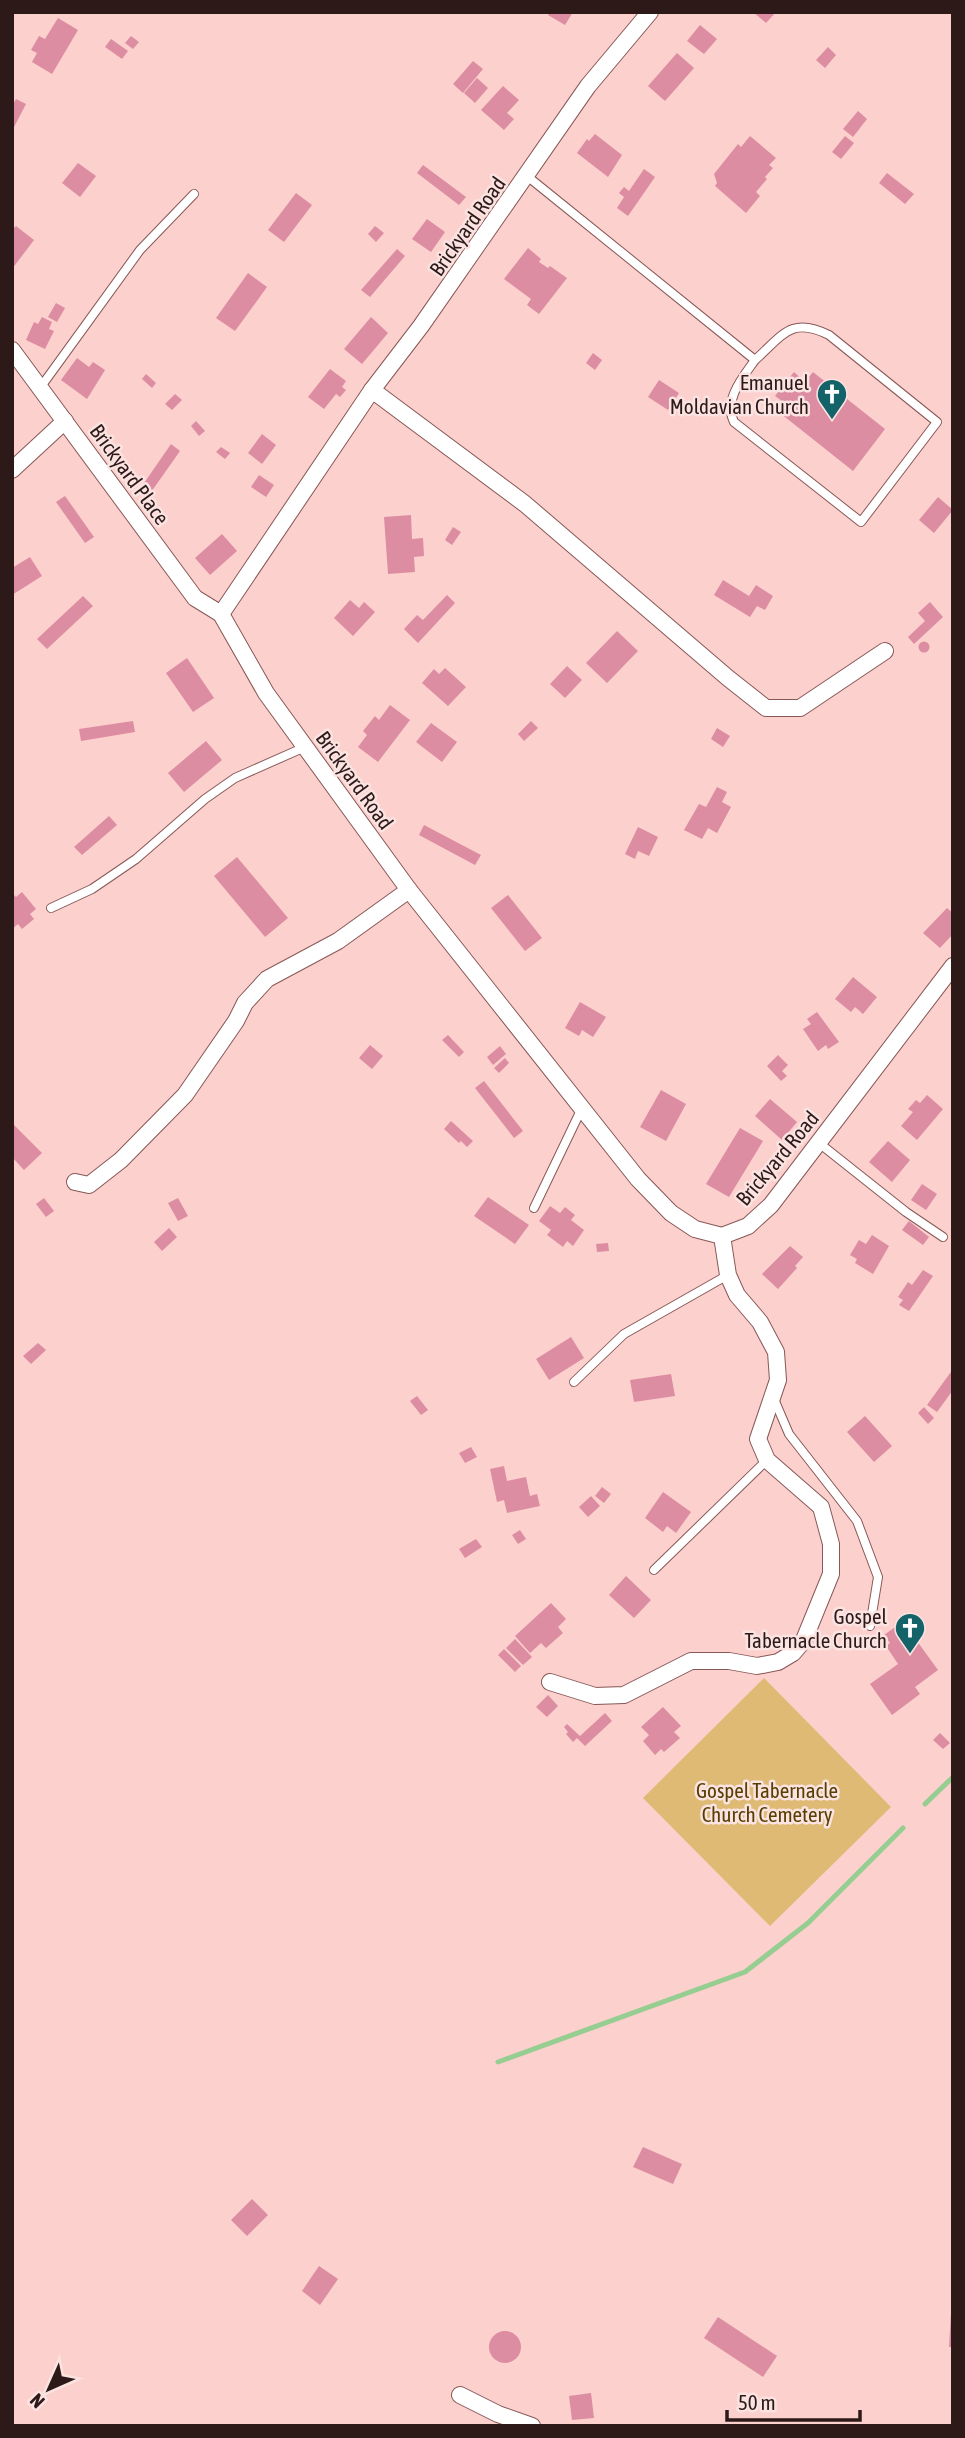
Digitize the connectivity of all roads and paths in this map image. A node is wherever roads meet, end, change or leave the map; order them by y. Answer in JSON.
{"nodes":[{"id":1,"x":650,"y":12,"type":"edge"},
{"id":2,"x":527,"y":176,"type":"junction"},
{"id":3,"x":194,"y":194,"type":"dead end"},
{"id":4,"x":12,"y":350,"type":"edge"},
{"id":5,"x":755,"y":360,"type":"junction"},
{"id":6,"x":40,"y":388,"type":"junction"},
{"id":7,"x":372,"y":390,"type":"junction"},
{"id":8,"x":65,"y":421,"type":"junction"},
{"id":9,"x":12,"y":470,"type":"edge"},
{"id":10,"x":221,"y":614,"type":"junction"},
{"id":11,"x":885,"y":651,"type":"dead end"},
{"id":12,"x":305,"y":747,"type":"junction"},
{"id":13,"x":409,"y":890,"type":"junction"},
{"id":14,"x":51,"y":908,"type":"dead end"},
{"id":15,"x":953,"y":966,"type":"edge"},
{"id":16,"x":582,"y":1108,"type":"junction"},
{"id":17,"x":819,"y":1143,"type":"junction"},
{"id":18,"x":75,"y":1182,"type":"dead end"},
{"id":19,"x":534,"y":1208,"type":"dead end"},
{"id":20,"x":722,"y":1236,"type":"junction"},
{"id":21,"x":943,"y":1237,"type":"dead end"},
{"id":22,"x":728,"y":1275,"type":"junction"},
{"id":23,"x":574,"y":1382,"type":"dead end"},
{"id":24,"x":772,"y":1396,"type":"junction"},
{"id":25,"x":767,"y":1460,"type":"junction"},
{"id":26,"x":654,"y":1570,"type":"dead end"},
{"id":27,"x":870,"y":1626,"type":"dead end"},
{"id":28,"x":550,"y":1682,"type":"dead end"},
{"id":29,"x":460,"y":2395,"type":"dead end"},
{"id":30,"x":532,"y":2426,"type":"edge"}],
"edges":[{"from":1,"to":2,"type":"street","name":"Brickyard Road"},
{"from":2,"to":5,"type":"lane"},
{"from":2,"to":7,"type":"street","name":"Brickyard Road"},
{"from":3,"to":6,"type":"lane"},
{"from":4,"to":6,"type":"street","name":"Brickyard Place"},
{"from":5,"to":5,"type":"lane"},
{"from":6,"to":8,"type":"street","name":"Brickyard Place"},
{"from":7,"to":10,"type":"street","name":"Brickyard Road"},
{"from":7,"to":11,"type":"street"},
{"from":8,"to":9,"type":"street"},
{"from":8,"to":10,"type":"street","name":"Brickyard Place"},
{"from":10,"to":12,"type":"street","name":"Brickyard Road"},
{"from":12,"to":13,"type":"street","name":"Brickyard Road"},
{"from":12,"to":14,"type":"lane"},
{"from":13,"to":16,"type":"street","name":"Brickyard Road"},
{"from":13,"to":18,"type":"street"},
{"from":15,"to":17,"type":"street","name":"Brickyard Road"},
{"from":16,"to":19,"type":"lane"},
{"from":16,"to":20,"type":"street","name":"Brickyard Road"},
{"from":17,"to":20,"type":"street","name":"Brickyard Road"},
{"from":17,"to":21,"type":"lane"},
{"from":20,"to":22,"type":"street"},
{"from":22,"to":23,"type":"lane"},
{"from":22,"to":24,"type":"street"},
{"from":24,"to":25,"type":"street"},
{"from":24,"to":27,"type":"lane"},
{"from":25,"to":26,"type":"lane"},
{"from":25,"to":28,"type":"street"},
{"from":29,"to":30,"type":"street"}]}
